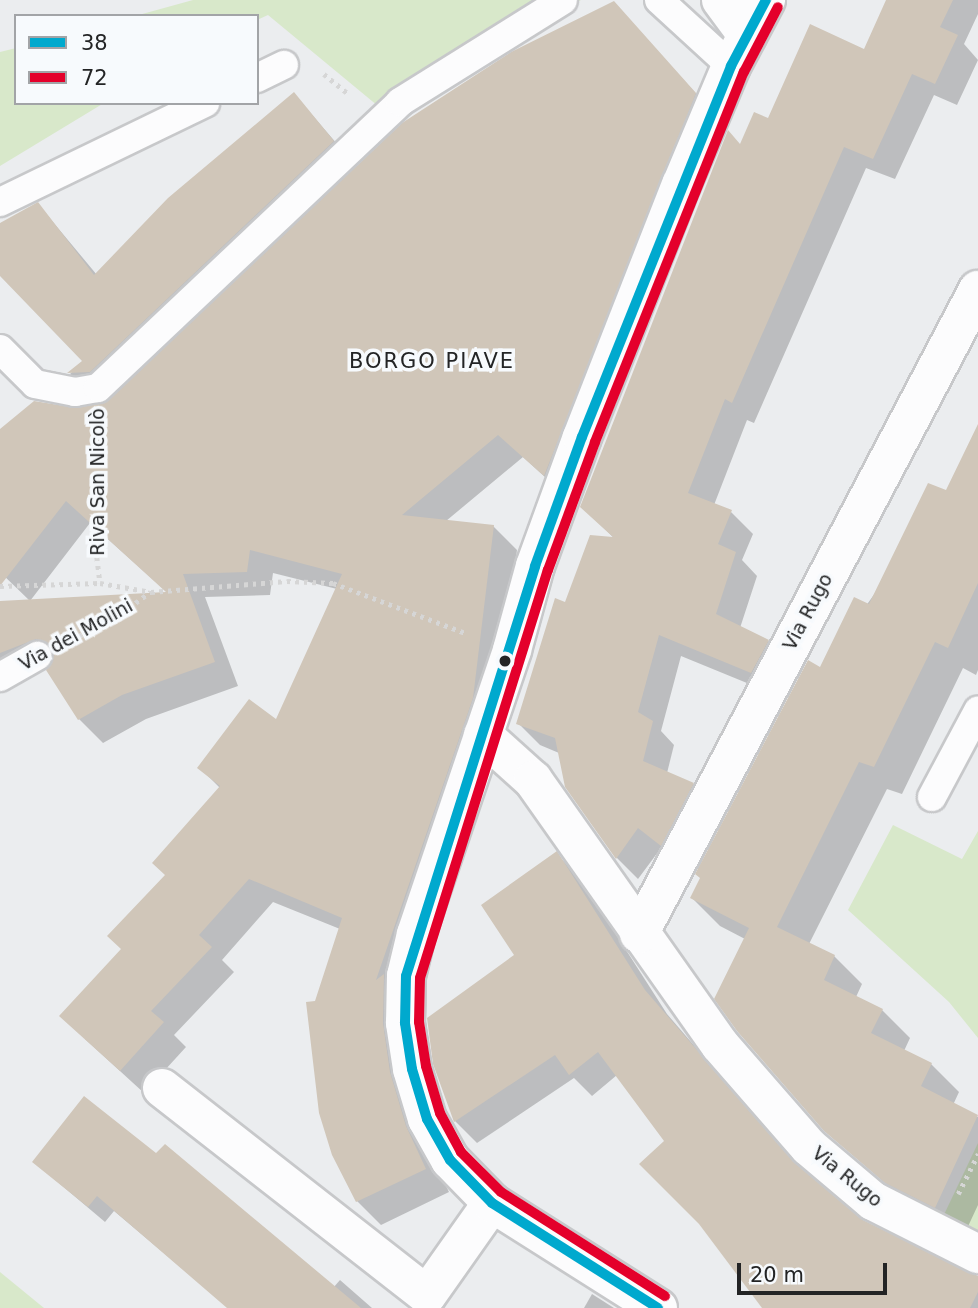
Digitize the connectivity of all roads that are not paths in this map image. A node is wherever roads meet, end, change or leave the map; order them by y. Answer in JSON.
{"nodes":[{"id":1,"x":563,"y":0,"type":"edge"},
{"id":2,"x":659,"y":0,"type":"edge"},
{"id":3,"x":721,"y":0,"type":"edge"},
{"id":4,"x":766,"y":0,"type":"edge"},
{"id":5,"x":739,"y":51,"type":"junction"},
{"id":6,"x":284,"y":65,"type":"road end"},
{"id":7,"x":259,"y":77,"type":"edge"},
{"id":8,"x":201,"y":105,"type":"edge"},
{"id":9,"x":0,"y":202,"type":"edge"},
{"id":10,"x":978,"y":290,"type":"edge"},
{"id":11,"x":0,"y":349,"type":"edge"},
{"id":12,"x":37,"y":656,"type":"road end"},
{"id":13,"x":0,"y":677,"type":"edge"},
{"id":14,"x":978,"y":711,"type":"edge"},
{"id":15,"x":483,"y":735,"type":"junction"},
{"id":16,"x":932,"y":797,"type":"dead end"},
{"id":17,"x":639,"y":934,"type":"junction"},
{"id":18,"x":162,"y":1088,"type":"dead end"},
{"id":19,"x":492,"y":1203,"type":"junction"},
{"id":20,"x":978,"y":1254,"type":"edge"},
{"id":21,"x":433,"y":1301,"type":"edge"},
{"id":22,"x":658,"y":1308,"type":"edge"}],
"edges":[{"from":1,"to":11,"type":"lane","name":"Riva San Nicolò"},
{"from":2,"to":5,"type":"lane"},
{"from":3,"to":5,"type":"street"},
{"from":4,"to":5,"type":"street"},
{"from":5,"to":15,"type":"street"},
{"from":6,"to":7,"type":"lane"},
{"from":8,"to":9,"type":"lane"},
{"from":10,"to":17,"type":"street","name":"Via Rugo"},
{"from":12,"to":13,"type":"lane","name":"Via dei Molini"},
{"from":14,"to":16,"type":"lane"},
{"from":15,"to":17,"type":"street","name":"Via Rugo"},
{"from":15,"to":19,"type":"street"},
{"from":17,"to":20,"type":"street","name":"Via Rugo"},
{"from":18,"to":21,"type":"street"},
{"from":19,"to":21,"type":"street"},
{"from":19,"to":22,"type":"street"}]}
